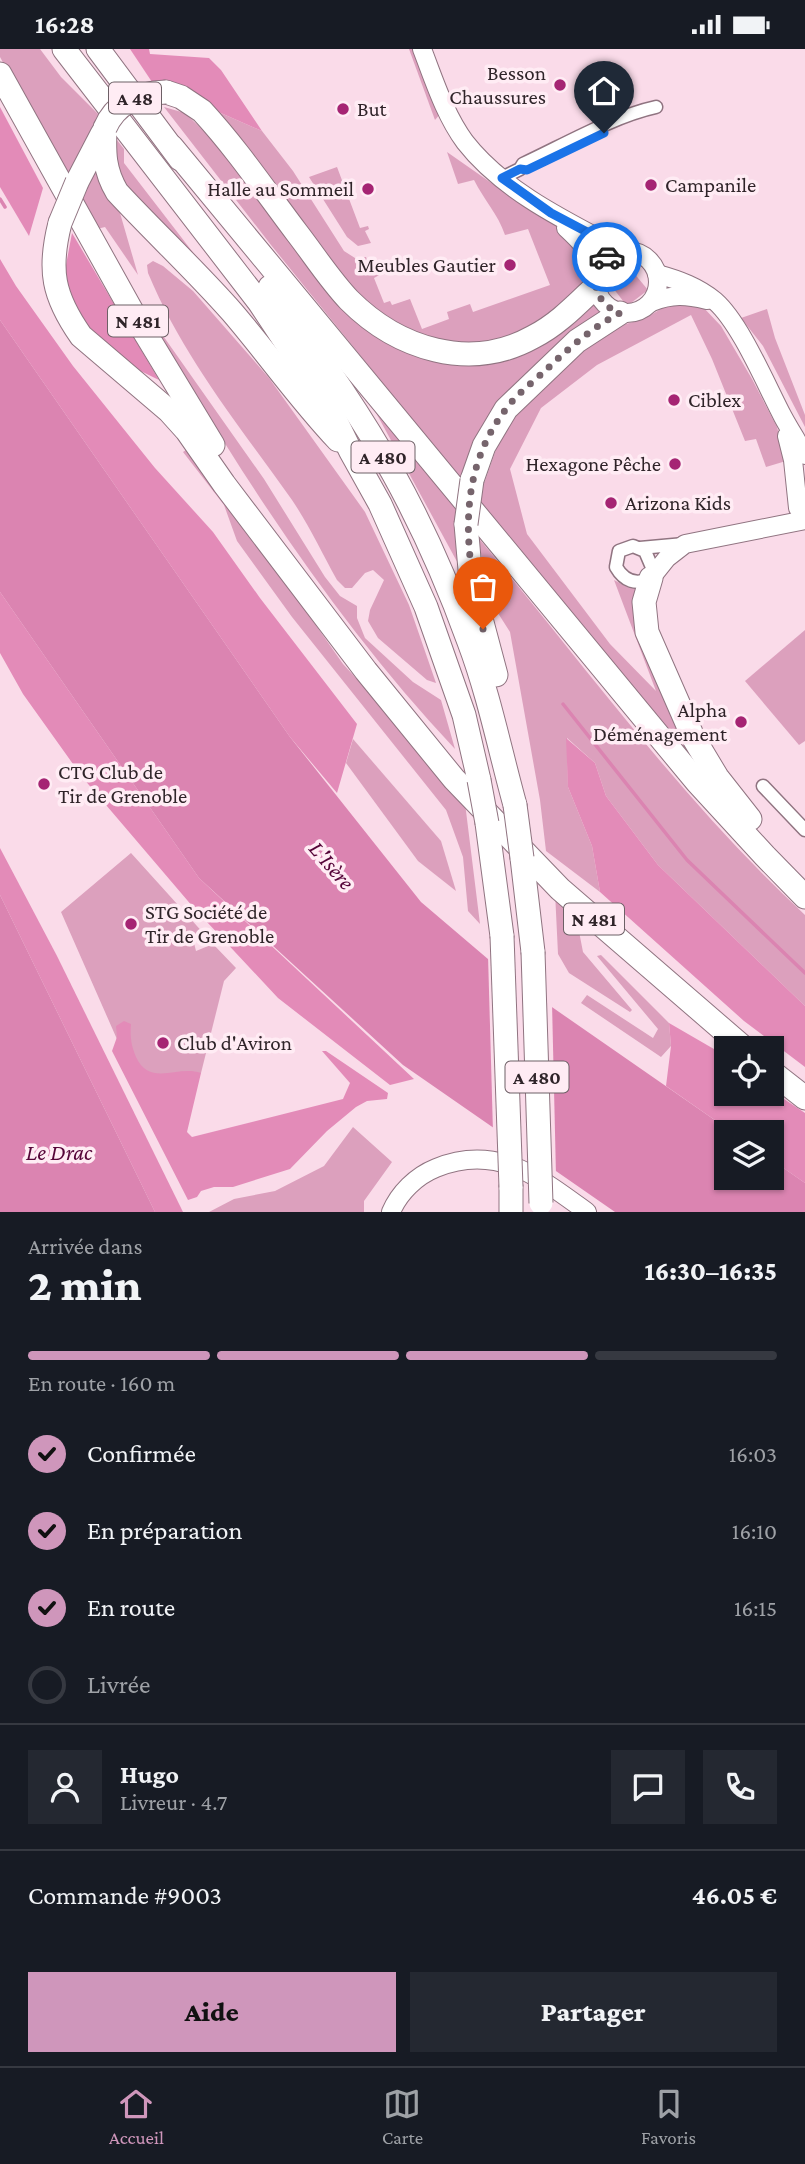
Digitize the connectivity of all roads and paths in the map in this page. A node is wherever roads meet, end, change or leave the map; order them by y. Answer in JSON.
{"nodes":[{"id":1,"x":64,"y":49,"type":"edge"},
{"id":2,"x":98,"y":49,"type":"edge"},
{"id":3,"x":422,"y":49,"type":"edge"},
{"id":4,"x":0,"y":74,"type":"edge"},
{"id":5,"x":105,"y":128,"type":"junction"},
{"id":6,"x":172,"y":147,"type":"junction"},
{"id":7,"x":520,"y":169,"type":"junction"},
{"id":8,"x":502,"y":178,"type":"junction"},
{"id":9,"x":551,"y":213,"type":"junction"},
{"id":10,"x":623,"y":251,"type":"junction"},
{"id":11,"x":657,"y":274,"type":"junction"},
{"id":12,"x":596,"y":279,"type":"junction"},
{"id":13,"x":713,"y":301,"type":"junction"},
{"id":14,"x":652,"y":302,"type":"junction"},
{"id":15,"x":620,"y":313,"type":"junction"},
{"id":16,"x":784,"y":418,"type":"junction"},
{"id":17,"x":351,"y":453,"type":"junction"},
{"id":18,"x":805,"y":455,"type":"edge"},
{"id":19,"x":805,"y":519,"type":"edge"},
{"id":20,"x":684,"y":544,"type":"junction"},
{"id":21,"x":640,"y":548,"type":"junction"},
{"id":22,"x":285,"y":563,"type":"junction"},
{"id":23,"x":653,"y":575,"type":"junction"},
{"id":24,"x":763,"y":786,"type":"dead end"},
{"id":25,"x":514,"y":805,"type":"junction"},
{"id":26,"x":805,"y":830,"type":"edge"},
{"id":27,"x":805,"y":881,"type":"edge"},
{"id":28,"x":805,"y":897,"type":"edge"},
{"id":29,"x":730,"y":1036,"type":"edge"},
{"id":30,"x":784,"y":1081,"type":"edge"},
{"id":31,"x":805,"y":1098,"type":"edge"},
{"id":32,"x":541,"y":1208,"type":"edge"},
{"id":33,"x":391,"y":1212,"type":"edge"},
{"id":34,"x":511,"y":1212,"type":"edge"},
{"id":35,"x":587,"y":1212,"type":"edge"}],
"edges":[{"from":1,"to":17,"type":"highway","number":"A 480"},
{"from":2,"to":6,"type":"highway","number":"A 48"},
{"from":3,"to":8,"type":"street"},
{"from":4,"to":22,"type":"highway","number":"N 481"},
{"from":5,"to":12,"type":"highway","bridge":true},
{"from":5,"to":17,"type":"highway"},
{"from":5,"to":22,"type":"highway","bridge":true},
{"from":6,"to":25,"type":"highway","number":"A 480"},
{"from":6,"to":28,"type":"highway"},
{"from":7,"to":7,"type":"street"},
{"from":7,"to":8,"type":"street"},
{"from":8,"to":9,"type":"street"},
{"from":9,"to":10,"type":"street"},
{"from":9,"to":12,"type":"street"},
{"from":10,"to":11,"type":"street"},
{"from":10,"to":12,"type":"street"},
{"from":11,"to":13,"type":"street"},
{"from":11,"to":14,"type":"street"},
{"from":12,"to":15,"type":"street"},
{"from":13,"to":14,"type":"street"},
{"from":13,"to":16,"type":"street"},
{"from":14,"to":15,"type":"street"},
{"from":15,"to":25,"type":"highway","bridge":true},
{"from":16,"to":18,"type":"street"},
{"from":16,"to":19,"type":"street"},
{"from":17,"to":34,"type":"highway","number":"A 480","bridge":true},
{"from":19,"to":20,"type":"street"},
{"from":20,"to":21,"type":"street"},
{"from":20,"to":23,"type":"street"},
{"from":21,"to":23,"type":"street"},
{"from":21,"to":23,"type":"street"},
{"from":22,"to":29,"type":"highway","number":"N 481"},
{"from":23,"to":27,"type":"highway"},
{"from":24,"to":26,"type":"street"},
{"from":25,"to":32,"type":"highway","number":"A 480","bridge":true},
{"from":30,"to":31,"type":"highway"},
{"from":33,"to":35,"type":"street"}]}
